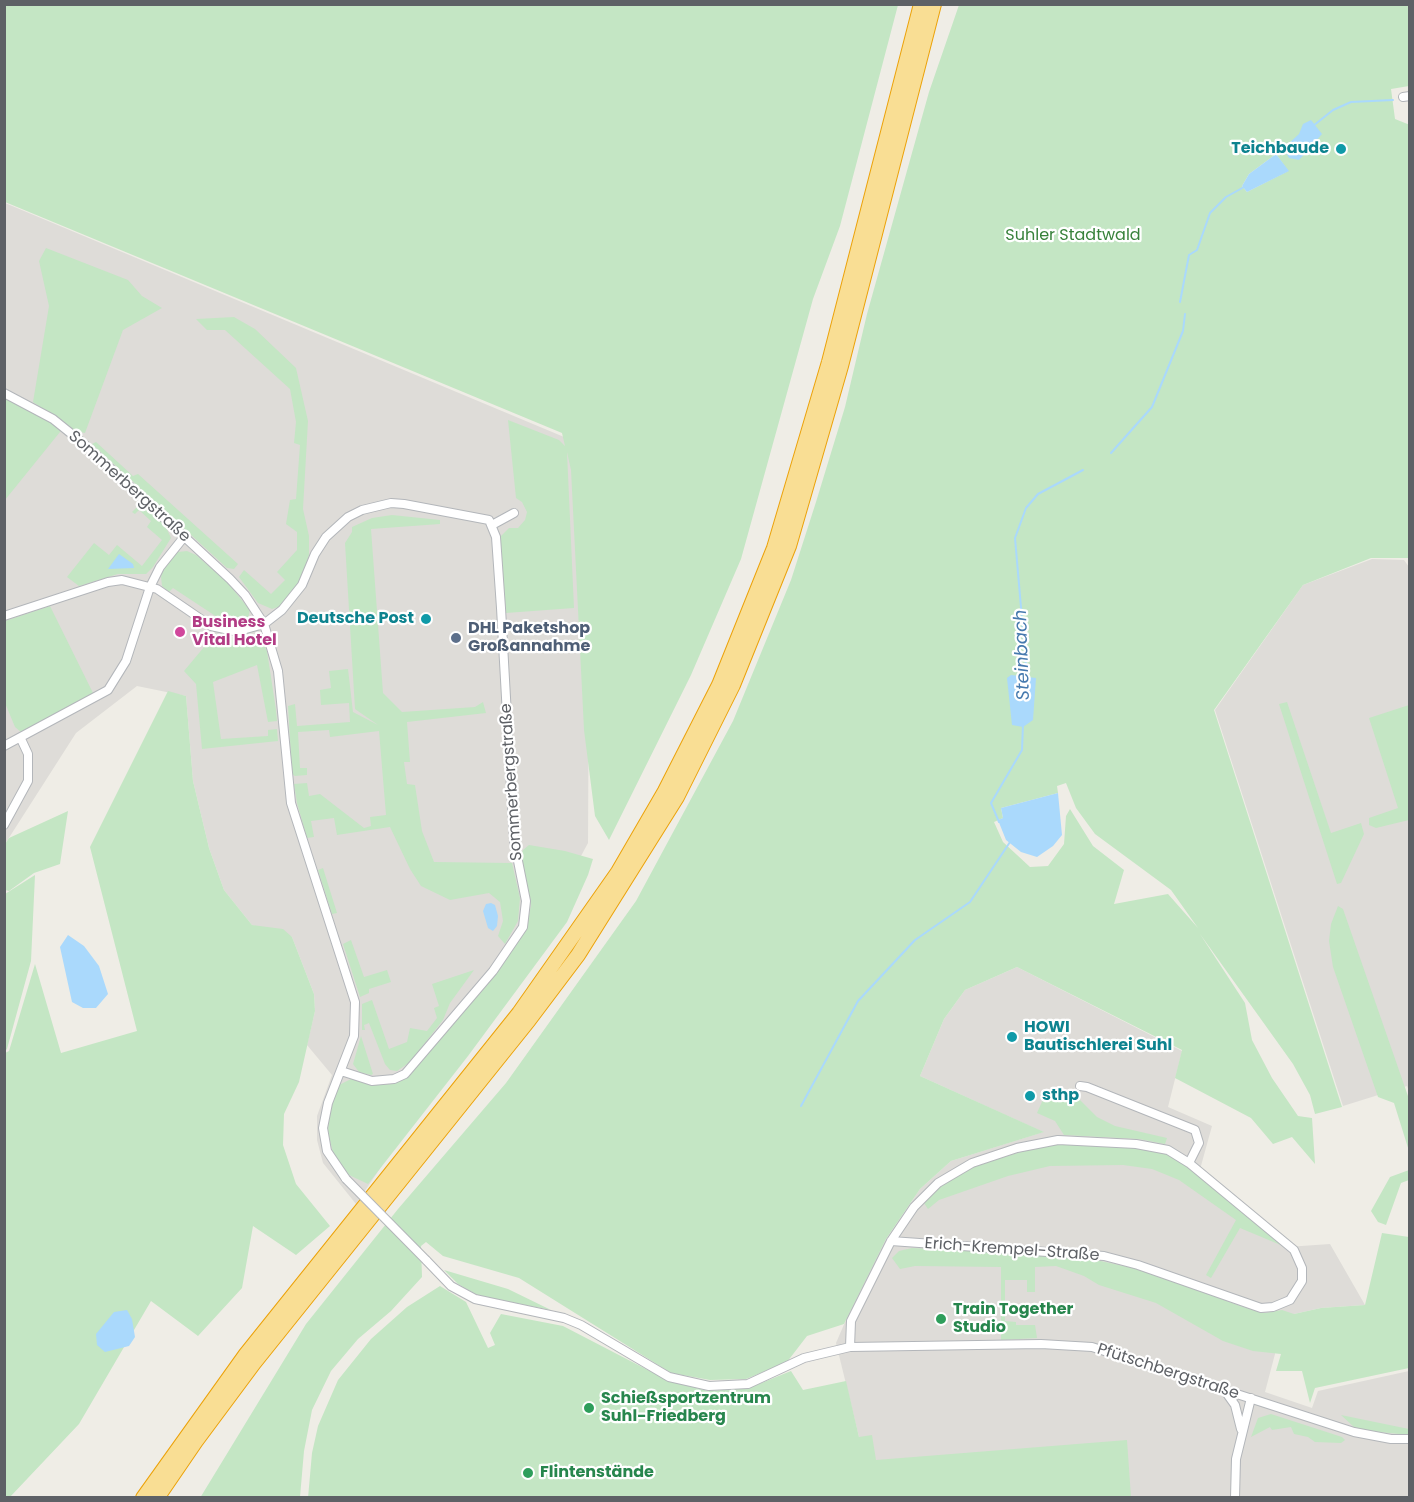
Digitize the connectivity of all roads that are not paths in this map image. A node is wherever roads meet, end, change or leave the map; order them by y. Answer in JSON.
{"nodes":[{"id":1,"x":921,"y":4,"type":"edge"},
{"id":2,"x":934,"y":4,"type":"edge"},
{"id":3,"x":835,"y":364,"type":"junction"},
{"id":4,"x":4,"y":393,"type":"edge"},
{"id":5,"x":514,"y":513,"type":"dead end"},
{"id":6,"x":492,"y":525,"type":"junction"},
{"id":7,"x":184,"y":537,"type":"junction"},
{"id":8,"x":150,"y":587,"type":"junction"},
{"id":9,"x":4,"y":616,"type":"edge"},
{"id":10,"x":264,"y":624,"type":"junction"},
{"id":11,"x":21,"y":739,"type":"junction"},
{"id":12,"x":4,"y":747,"type":"edge"},
{"id":13,"x":4,"y":825,"type":"edge"},
{"id":14,"x":341,"y":1071,"type":"junction"},
{"id":15,"x":1080,"y":1086,"type":"dead end"},
{"id":16,"x":1189,"y":1163,"type":"junction"},
{"id":17,"x":346,"y":1179,"type":"joint"},
{"id":18,"x":891,"y":1241,"type":"junction"},
{"id":19,"x":850,"y":1347,"type":"junction"},
{"id":20,"x":1224,"y":1390,"type":"junction"},
{"id":21,"x":1251,"y":1398,"type":"junction"},
{"id":22,"x":1242,"y":1431,"type":"junction"},
{"id":23,"x":1410,"y":1439,"type":"edge"},
{"id":24,"x":142,"y":1497,"type":"edge"},
{"id":25,"x":157,"y":1497,"type":"edge"},
{"id":26,"x":1235,"y":1497,"type":"edge"}],
"edges":[{"from":1,"to":3,"type":"highway"},
{"from":2,"to":3,"type":"highway"},
{"from":3,"to":24,"type":"highway"},
{"from":3,"to":25,"type":"highway"},
{"from":4,"to":7,"type":"street","name":"Sommerbergstraße"},
{"from":5,"to":6,"type":"street"},
{"from":6,"to":10,"type":"street"},
{"from":6,"to":14,"type":"street","name":"Sommerbergstraße"},
{"from":7,"to":8,"type":"street"},
{"from":7,"to":10,"type":"street","name":"Sommerbergstraße"},
{"from":8,"to":9,"type":"street"},
{"from":8,"to":10,"type":"street"},
{"from":8,"to":11,"type":"street"},
{"from":10,"to":14,"type":"street","name":"Sommerbergstraße"},
{"from":11,"to":12,"type":"street"},
{"from":11,"to":13,"type":"street"},
{"from":14,"to":17,"type":"street","name":"Sommerbergstraße"},
{"from":15,"to":16,"type":"street"},
{"from":16,"to":18,"type":"street","name":"Erich-Krempel-Straße"},
{"from":16,"to":18,"type":"street","name":"Erich-Krempel-Straße"},
{"from":17,"to":19,"type":"street","name":"Pfütschbergstraße","bridge":true},
{"from":18,"to":19,"type":"street","name":"Erich-Krempel-Straße"},
{"from":19,"to":20,"type":"street","name":"Pfütschbergstraße"},
{"from":20,"to":21,"type":"street","name":"Pfütschbergstraße"},
{"from":20,"to":22,"type":"street"},
{"from":21,"to":22,"type":"street"},
{"from":21,"to":23,"type":"street","name":"Pfütschbergstraße"},
{"from":22,"to":26,"type":"street"}]}
